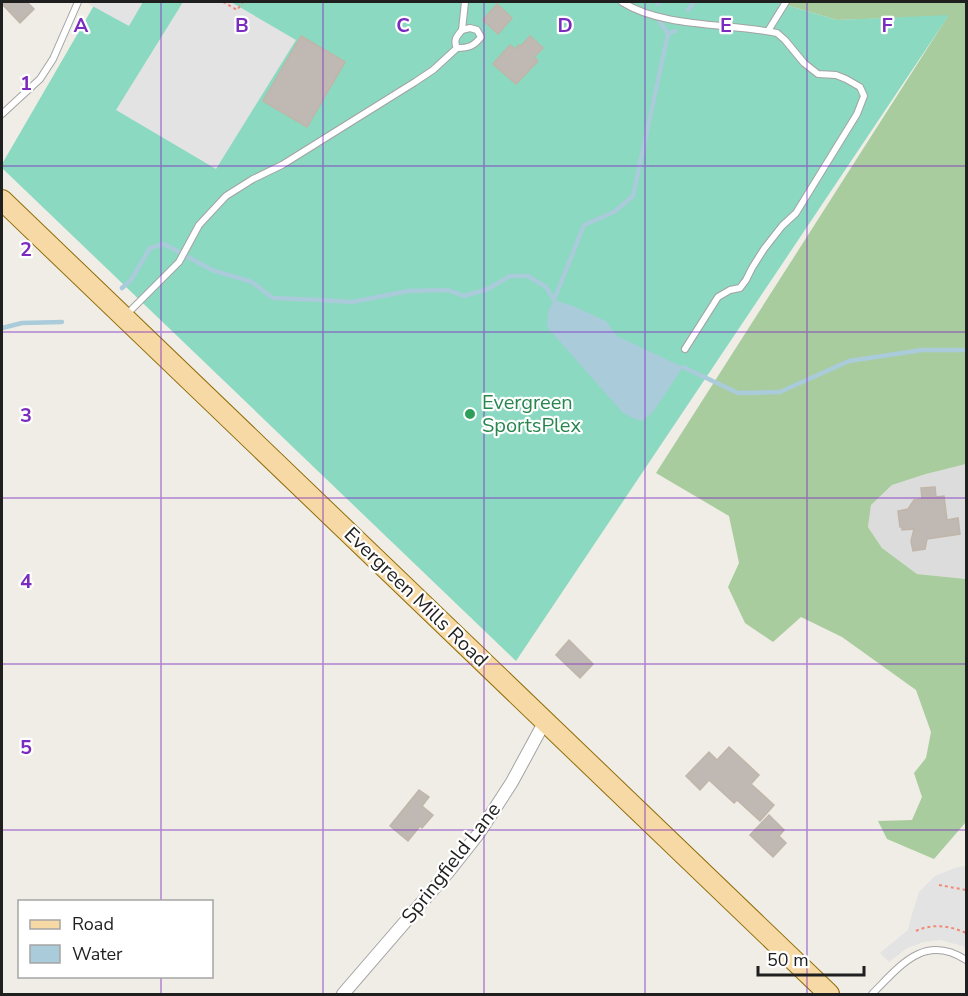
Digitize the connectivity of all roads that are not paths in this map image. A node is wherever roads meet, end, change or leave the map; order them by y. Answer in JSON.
{"nodes":[{"id":1,"x":78,"y":2,"type":"edge"},
{"id":2,"x":465,"y":2,"type":"edge"},
{"id":3,"x":622,"y":2,"type":"edge"},
{"id":4,"x":786,"y":2,"type":"edge"},
{"id":5,"x":462,"y":30,"type":"junction"},
{"id":6,"x":768,"y":31,"type":"junction"},
{"id":7,"x":457,"y":48,"type":"junction"},
{"id":8,"x":2,"y":114,"type":"edge"},
{"id":9,"x":2,"y":200,"type":"edge"},
{"id":10,"x":124,"y":316,"type":"junction"},
{"id":11,"x":685,"y":349,"type":"dead end"},
{"id":12,"x":545,"y":721,"type":"junction"},
{"id":13,"x":966,"y":960,"type":"edge"},
{"id":14,"x":343,"y":994,"type":"edge"},
{"id":15,"x":830,"y":994,"type":"edge"},
{"id":16,"x":872,"y":994,"type":"edge"}],
"edges":[{"from":1,"to":8,"type":"lane"},
{"from":2,"to":5,"type":"lane"},
{"from":3,"to":6,"type":"lane"},
{"from":4,"to":6,"type":"lane"},
{"from":5,"to":7,"type":"lane"},
{"from":5,"to":7,"type":"lane"},
{"from":6,"to":11,"type":"lane"},
{"from":7,"to":10,"type":"lane"},
{"from":9,"to":10,"type":"main road","name":"Evergreen Mills Road"},
{"from":10,"to":12,"type":"main road","name":"Evergreen Mills Road"},
{"from":12,"to":14,"type":"street","name":"Springfield Lane"},
{"from":12,"to":15,"type":"main road","name":"Evergreen Mills Road"},
{"from":13,"to":16,"type":"lane"}]}
